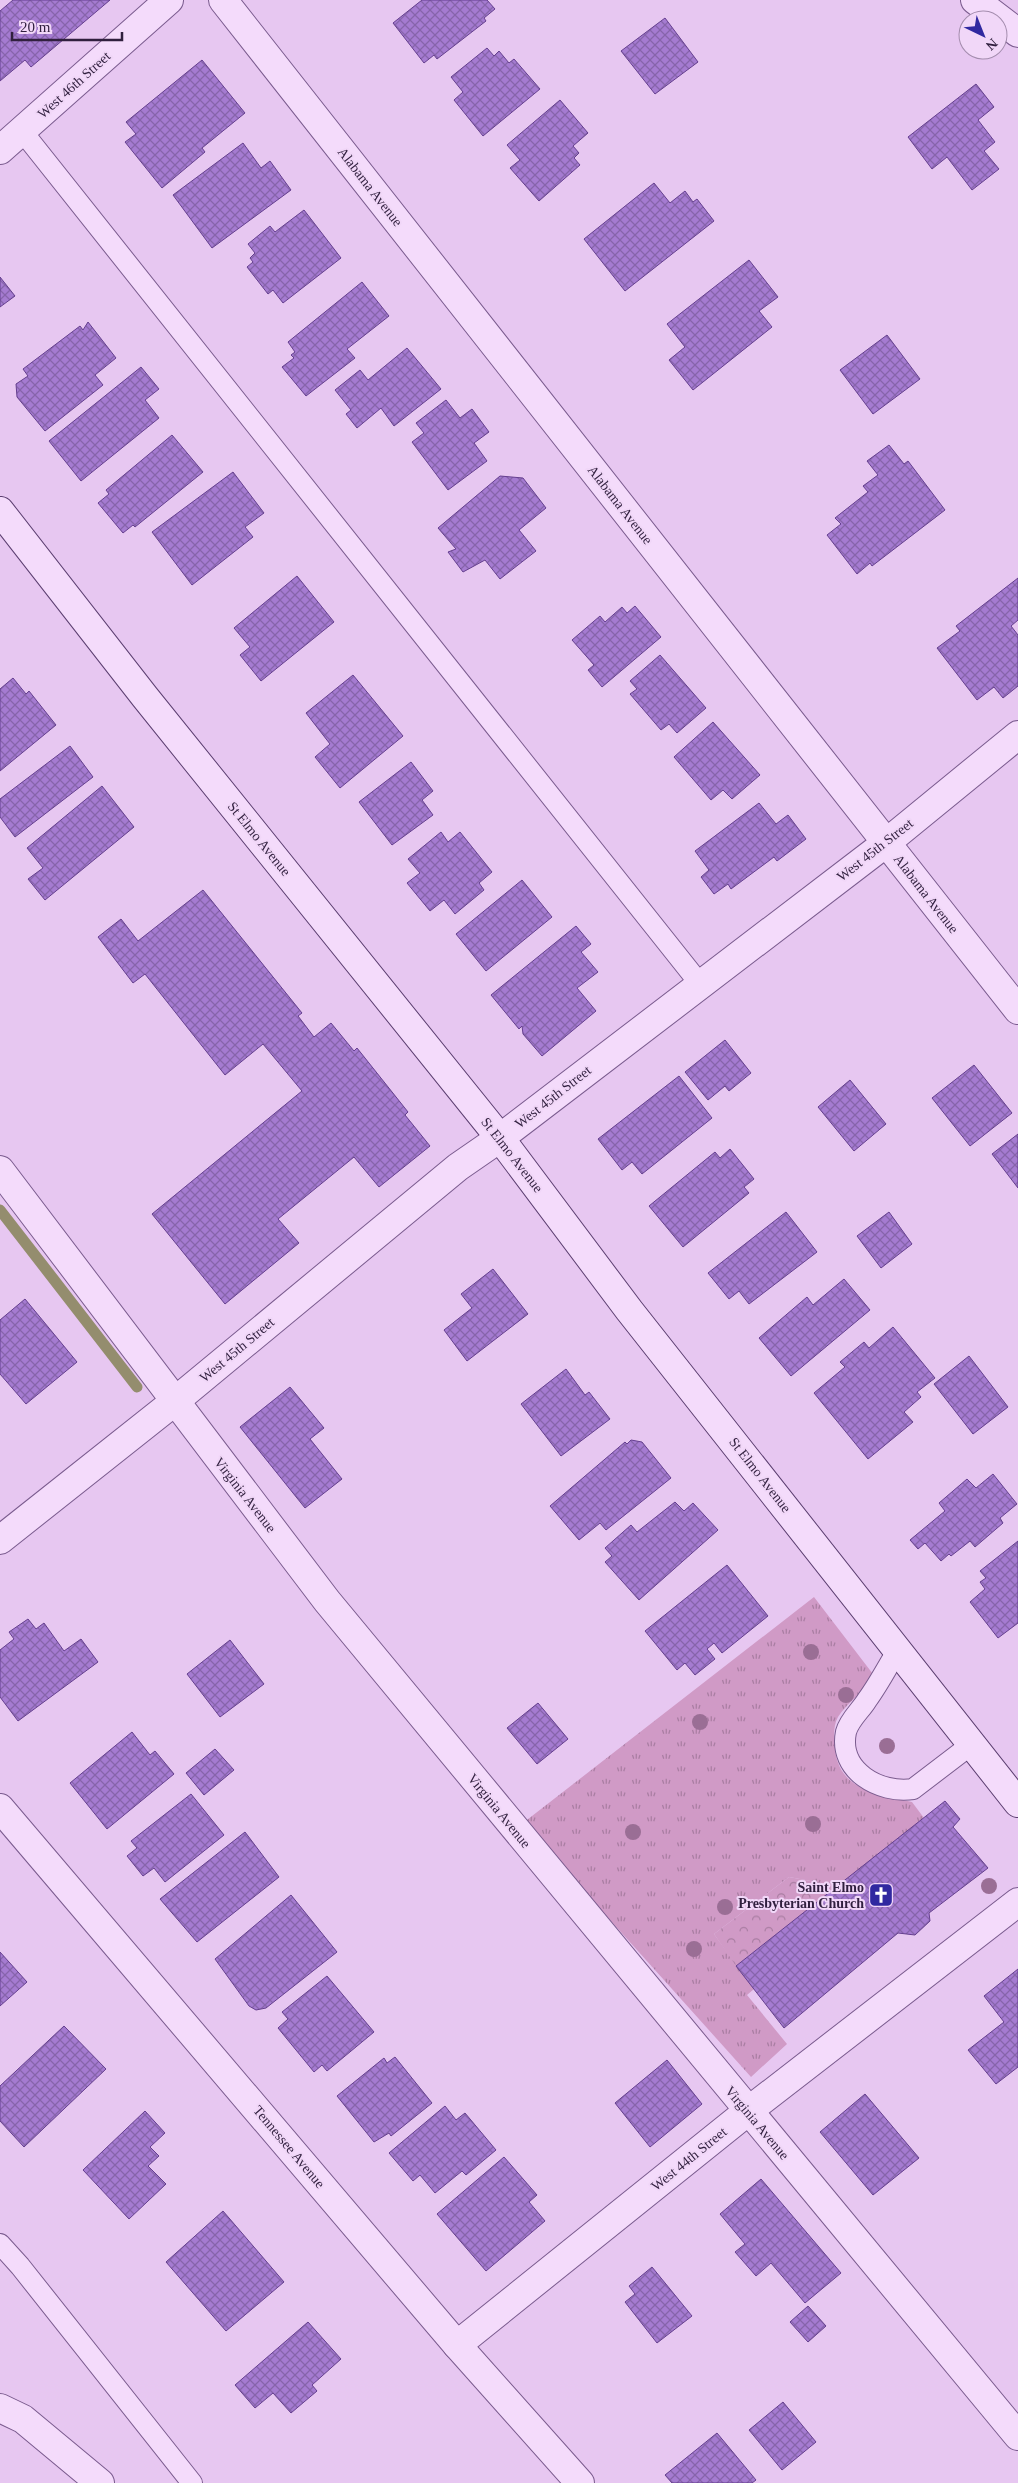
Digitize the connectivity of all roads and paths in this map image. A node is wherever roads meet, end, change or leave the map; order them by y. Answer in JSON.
{"nodes":[{"id":1,"x":169,"y":0,"type":"edge"},
{"id":2,"x":223,"y":0,"type":"edge"},
{"id":3,"x":975,"y":0,"type":"edge"},
{"id":4,"x":1018,"y":33,"type":"edge"},
{"id":5,"x":22,"y":131,"type":"junction"},
{"id":6,"x":0,"y":150,"type":"edge"},
{"id":7,"x":0,"y":511,"type":"edge"},
{"id":8,"x":1018,"y":735,"type":"edge"},
{"id":9,"x":886,"y":843,"type":"junction"},
{"id":10,"x":700,"y":984,"type":"junction"},
{"id":11,"x":1018,"y":1010,"type":"edge"},
{"id":12,"x":500,"y":1138,"type":"junction"},
{"id":13,"x":0,"y":1170,"type":"edge"},
{"id":14,"x":174,"y":1402,"type":"junction"},
{"id":15,"x":0,"y":1540,"type":"edge"},
{"id":16,"x":897,"y":1651,"type":"junction"},
{"id":17,"x":972,"y":1744,"type":"junction"},
{"id":18,"x":1018,"y":1803,"type":"edge"},
{"id":19,"x":0,"y":1808,"type":"edge"},
{"id":20,"x":1018,"y":1902,"type":"edge"},
{"id":21,"x":747,"y":2112,"type":"junction"},
{"id":22,"x":0,"y":2244,"type":"edge"},
{"id":23,"x":457,"y":2344,"type":"junction"},
{"id":24,"x":0,"y":2408,"type":"edge"},
{"id":25,"x":1018,"y":2436,"type":"edge"},
{"id":26,"x":100,"y":2483,"type":"edge"},
{"id":27,"x":192,"y":2483,"type":"edge"},
{"id":28,"x":580,"y":2483,"type":"edge"}],
"edges":[{"from":1,"to":5,"type":"street","name":"West 46th Street"},
{"from":2,"to":9,"type":"street","name":"Alabama Avenue"},
{"from":3,"to":4,"type":"street"},
{"from":5,"to":6,"type":"street","name":"West 46th Street"},
{"from":5,"to":10,"type":"lane"},
{"from":7,"to":12,"type":"street","name":"St Elmo Avenue"},
{"from":8,"to":9,"type":"street","name":"West 45th Street"},
{"from":9,"to":10,"type":"street","name":"West 45th Street"},
{"from":9,"to":11,"type":"street","name":"Alabama Avenue"},
{"from":10,"to":12,"type":"street","name":"West 45th Street"},
{"from":12,"to":14,"type":"street","name":"West 45th Street"},
{"from":12,"to":16,"type":"street","name":"St Elmo Avenue"},
{"from":13,"to":14,"type":"street","name":"Virginia Avenue"},
{"from":14,"to":15,"type":"street","name":"West 45th Street"},
{"from":14,"to":21,"type":"street","name":"Virginia Avenue"},
{"from":16,"to":17,"type":"street","name":"St Elmo Avenue"},
{"from":16,"to":17,"type":"lane"},
{"from":17,"to":18,"type":"street","name":"St Elmo Avenue"},
{"from":19,"to":23,"type":"street","name":"Tennessee Avenue"},
{"from":20,"to":21,"type":"street","name":"West 44th Street"},
{"from":21,"to":23,"type":"street","name":"West 44th Street"},
{"from":21,"to":25,"type":"street","name":"Virginia Avenue"},
{"from":22,"to":27,"type":"lane"},
{"from":23,"to":28,"type":"street","name":"Tennessee Avenue"},
{"from":24,"to":26,"type":"street"}]}
